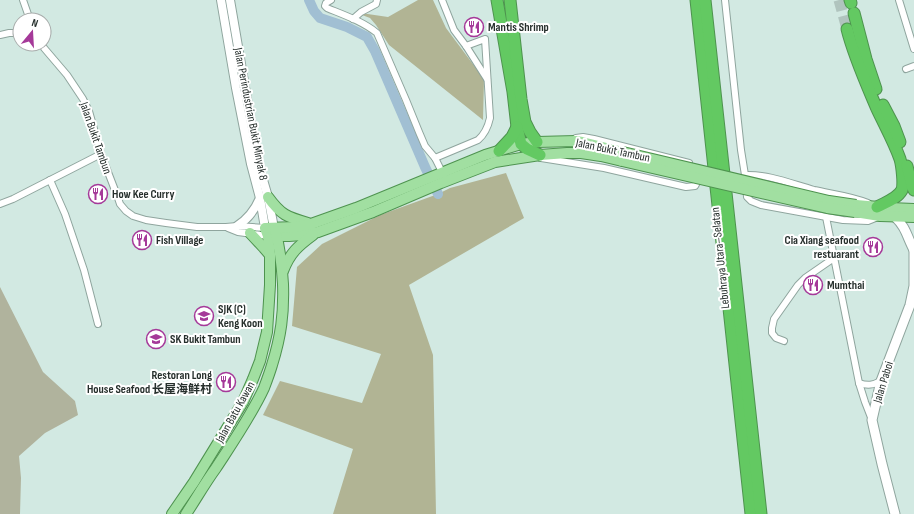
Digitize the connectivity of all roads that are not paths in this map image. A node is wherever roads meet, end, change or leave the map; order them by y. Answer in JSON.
{"nodes":[{"id":1,"x":23,"y":0,"type":"edge"},
{"id":2,"x":221,"y":0,"type":"edge"},
{"id":3,"x":230,"y":0,"type":"edge"},
{"id":4,"x":331,"y":0,"type":"edge"},
{"id":5,"x":377,"y":0,"type":"edge"},
{"id":6,"x":442,"y":0,"type":"edge"},
{"id":7,"x":497,"y":0,"type":"edge"},
{"id":8,"x":510,"y":0,"type":"edge"},
{"id":9,"x":696,"y":0,"type":"edge"},
{"id":10,"x":706,"y":0,"type":"edge"},
{"id":11,"x":725,"y":0,"type":"edge"},
{"id":12,"x":899,"y":0,"type":"edge"},
{"id":13,"x":852,"y":5,"type":"edge"},
{"id":14,"x":27,"y":12,"type":"edge"},
{"id":15,"x":353,"y":19,"type":"junction"},
{"id":16,"x":847,"y":29,"type":"tunnel mouth"},
{"id":17,"x":12,"y":33,"type":"edge"},
{"id":18,"x":0,"y":34,"type":"edge"},
{"id":19,"x":466,"y":46,"type":"junction"},
{"id":20,"x":914,"y":50,"type":"edge"},
{"id":21,"x":48,"y":52,"type":"edge"},
{"id":22,"x":914,"y":66,"type":"edge"},
{"id":23,"x":906,"y":69,"type":"dead end"},
{"id":24,"x":488,"y":80,"type":"junction"},
{"id":25,"x":517,"y":127,"type":"junction"},
{"id":26,"x":558,"y":141,"type":"junction"},
{"id":27,"x":537,"y":142,"type":"junction"},
{"id":28,"x":521,"y":144,"type":"junction"},
{"id":29,"x":499,"y":151,"type":"junction"},
{"id":30,"x":102,"y":154,"type":"junction"},
{"id":31,"x":534,"y":156,"type":"junction"},
{"id":32,"x":623,"y":156,"type":"junction"},
{"id":33,"x":435,"y":158,"type":"junction"},
{"id":34,"x":745,"y":175,"type":"junction"},
{"id":35,"x":442,"y":178,"type":"junction"},
{"id":36,"x":50,"y":180,"type":"junction"},
{"id":37,"x":424,"y":185,"type":"junction"},
{"id":38,"x":914,"y":190,"type":"edge"},
{"id":39,"x":264,"y":198,"type":"junction"},
{"id":40,"x":0,"y":204,"type":"edge"},
{"id":41,"x":914,"y":209,"type":"edge"},
{"id":42,"x":878,"y":211,"type":"junction"},
{"id":43,"x":826,"y":217,"type":"junction"},
{"id":44,"x":895,"y":217,"type":"junction"},
{"id":45,"x":914,"y":217,"type":"edge"},
{"id":46,"x":311,"y":224,"type":"junction"},
{"id":47,"x":237,"y":226,"type":"junction"},
{"id":48,"x":226,"y":227,"type":"junction"},
{"id":49,"x":271,"y":232,"type":"junction"},
{"id":50,"x":318,"y":232,"type":"junction"},
{"id":51,"x":250,"y":233,"type":"junction"},
{"id":52,"x":914,"y":250,"type":"edge"},
{"id":53,"x":270,"y":255,"type":"junction"},
{"id":54,"x":834,"y":258,"type":"junction"},
{"id":55,"x":282,"y":275,"type":"junction"},
{"id":56,"x":98,"y":324,"type":"dead end"},
{"id":57,"x":784,"y":341,"type":"dead end"},
{"id":58,"x":881,"y":381,"type":"junction"},
{"id":59,"x":859,"y":383,"type":"junction"},
{"id":60,"x":872,"y":420,"type":"junction"},
{"id":61,"x":172,"y":514,"type":"edge"},
{"id":62,"x":186,"y":514,"type":"edge"},
{"id":63,"x":751,"y":514,"type":"edge"},
{"id":64,"x":761,"y":514,"type":"edge"},
{"id":65,"x":895,"y":514,"type":"edge"}],
"edges":[{"from":1,"to":14,"type":"street"},
{"from":2,"to":39,"type":"street","name":"Jalan Perindustrian Bukit Minyak 8"},
{"from":3,"to":39,"type":"street","name":"Jalan Perindustrian Bukit Minyak 8"},
{"from":4,"to":15,"type":"street"},
{"from":5,"to":15,"type":"street"},
{"from":6,"to":19,"type":"street"},
{"from":7,"to":25,"type":"highway"},
{"from":8,"to":27,"type":"highway"},
{"from":9,"to":63,"type":"highway","name":"Lebuhraya Utara–Selatan"},
{"from":10,"to":64,"type":"highway","name":"Lebuhraya Utara–Selatan"},
{"from":11,"to":34,"type":"street"},
{"from":12,"to":20,"type":"street"},
{"from":13,"to":38,"type":"highway"},
{"from":15,"to":33,"type":"street"},
{"from":16,"to":42,"type":"highway"},
{"from":17,"to":18,"type":"street"},
{"from":19,"to":24,"type":"street"},
{"from":19,"to":24,"type":"street"},
{"from":21,"to":30,"type":"street","name":"Jalan Bukit Tambun"},
{"from":22,"to":23,"type":"street"},
{"from":24,"to":33,"type":"street"},
{"from":25,"to":28,"type":"highway"},
{"from":25,"to":29,"type":"highway"},
{"from":26,"to":27,"type":"main road","name":"Jalan Bukit Tambun"},
{"from":26,"to":31,"type":"street"},
{"from":26,"to":32,"type":"main road","name":"Jalan Bukit Tambun"},
{"from":27,"to":28,"type":"main road","name":"Jalan Bukit Tambun"},
{"from":28,"to":29,"type":"main road","name":"Jalan Bukit Tambun"},
{"from":28,"to":31,"type":"highway"},
{"from":29,"to":35,"type":"main road","name":"Jalan Bukit Tambun"},
{"from":30,"to":36,"type":"street"},
{"from":30,"to":48,"type":"street","name":"Jalan Bukit Tambun"},
{"from":31,"to":32,"type":"main road","name":"Jalan Bukit Tambun"},
{"from":31,"to":35,"type":"main road","name":"Jalan Bukit Tambun"},
{"from":32,"to":42,"type":"main road","name":"Jalan Bukit Tambun","bridge":true},
{"from":33,"to":35,"type":"street"},
{"from":34,"to":42,"type":"street"},
{"from":34,"to":43,"type":"street"},
{"from":35,"to":37,"type":"main road","name":"Jalan Bukit Tambun"},
{"from":36,"to":40,"type":"street"},
{"from":36,"to":56,"type":"street"},
{"from":37,"to":46,"type":"main road","name":"Jalan Bukit Tambun"},
{"from":37,"to":50,"type":"main road","name":"Jalan Bukit Tambun"},
{"from":39,"to":46,"type":"main road"},
{"from":39,"to":47,"type":"street"},
{"from":39,"to":49,"type":"street","name":"Jalan Perindustrian Bukit Minyak 8"},
{"from":41,"to":42,"type":"main road","name":"Jalan Bukit Tambun"},
{"from":42,"to":43,"type":"street"},
{"from":42,"to":44,"type":"main road","name":"Jalan Bukit Tambun"},
{"from":43,"to":54,"type":"street"},
{"from":44,"to":45,"type":"main road","name":"Jalan Bukit Tambun"},
{"from":44,"to":52,"type":"main road","name":"Jalan Paboi"},
{"from":46,"to":49,"type":"main road","name":"Jalan Bukit Tambun"},
{"from":47,"to":48,"type":"street","name":"Jalan Bukit Tambun"},
{"from":47,"to":49,"type":"street","name":"Jalan Bukit Tambun"},
{"from":48,"to":51,"type":"street","name":"Jalan Bukit Tambun"},
{"from":49,"to":50,"type":"main road","name":"Jalan Bukit Tambun"},
{"from":49,"to":51,"type":"street","name":"Jalan Bukit Tambun"},
{"from":49,"to":53,"type":"main road","name":"Jalan Batu Kawan"},
{"from":49,"to":55,"type":"main road","name":"Jalan Batu Kawan"},
{"from":50,"to":55,"type":"main road"},
{"from":51,"to":53,"type":"main road"},
{"from":52,"to":58,"type":"main road","name":"Jalan Paboi"},
{"from":53,"to":61,"type":"main road","name":"Jalan Batu Kawan"},
{"from":54,"to":57,"type":"street"},
{"from":54,"to":59,"type":"street"},
{"from":55,"to":62,"type":"main road","name":"Jalan Batu Kawan"},
{"from":58,"to":59,"type":"street"},
{"from":58,"to":60,"type":"main road","name":"Jalan Paboi"},
{"from":59,"to":60,"type":"street"},
{"from":60,"to":65,"type":"main road","name":"Jalan Paboi"}]}
